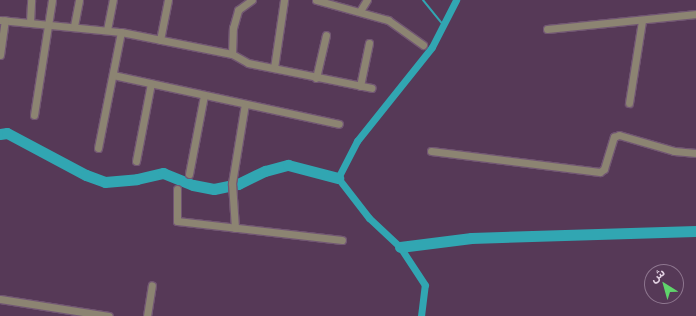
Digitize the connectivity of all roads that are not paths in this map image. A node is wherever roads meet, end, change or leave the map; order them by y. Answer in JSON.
{"nodes":[{"id":1,"x":31,"y":0,"type":"edge"},
{"id":2,"x":52,"y":0,"type":"edge"},
{"id":3,"x":79,"y":0,"type":"edge"},
{"id":4,"x":113,"y":0,"type":"edge"},
{"id":5,"x":168,"y":0,"type":"edge"},
{"id":6,"x":252,"y":0,"type":"edge"},
{"id":7,"x":284,"y":0,"type":"edge"},
{"id":8,"x":316,"y":0,"type":"edge"},
{"id":9,"x":367,"y":0,"type":"edge"},
{"id":10,"x":360,"y":11,"type":"junction"},
{"id":11,"x":696,"y":14,"type":"edge"},
{"id":12,"x":2,"y":20,"type":"edge"},
{"id":13,"x":642,"y":21,"type":"junction"},
{"id":14,"x":30,"y":22,"type":"junction"},
{"id":15,"x":47,"y":23,"type":"junction"},
{"id":16,"x":74,"y":26,"type":"junction"},
{"id":17,"x":547,"y":29,"type":"dead end"},
{"id":18,"x":107,"y":30,"type":"junction"},
{"id":19,"x":121,"y":32,"type":"junction"},
{"id":20,"x":326,"y":35,"type":"dead end"},
{"id":21,"x":160,"y":40,"type":"junction"},
{"id":22,"x":369,"y":43,"type":"dead end"},
{"id":23,"x":423,"y":45,"type":"dead end"},
{"id":24,"x":0,"y":51,"type":"edge"},
{"id":25,"x":232,"y":54,"type":"junction"},
{"id":26,"x":0,"y":55,"type":"edge"},
{"id":27,"x":274,"y":68,"type":"junction"},
{"id":28,"x":113,"y":75,"type":"junction"},
{"id":29,"x":316,"y":78,"type":"junction"},
{"id":30,"x":151,"y":84,"type":"junction"},
{"id":31,"x":360,"y":86,"type":"junction"},
{"id":32,"x":372,"y":88,"type":"dead end"},
{"id":33,"x":204,"y":95,"type":"junction"},
{"id":34,"x":629,"y":103,"type":"dead end"},
{"id":35,"x":245,"y":104,"type":"junction"},
{"id":36,"x":34,"y":116,"type":"dead end"},
{"id":37,"x":338,"y":124,"type":"dead end"},
{"id":38,"x":98,"y":148,"type":"dead end"},
{"id":39,"x":431,"y":151,"type":"dead end"},
{"id":40,"x":696,"y":153,"type":"edge"},
{"id":41,"x":136,"y":161,"type":"dead end"},
{"id":42,"x":189,"y":174,"type":"dead end"},
{"id":43,"x":177,"y":189,"type":"dead end"},
{"id":44,"x":235,"y":228,"type":"junction"},
{"id":45,"x":342,"y":240,"type":"dead end"},
{"id":46,"x":152,"y":284,"type":"dead end"},
{"id":47,"x":0,"y":299,"type":"edge"},
{"id":48,"x":109,"y":316,"type":"edge"},
{"id":49,"x":147,"y":316,"type":"edge"}],
"edges":[{"from":1,"to":14,"type":"street"},
{"from":2,"to":15,"type":"street"},
{"from":3,"to":16,"type":"street"},
{"from":4,"to":18,"type":"street"},
{"from":5,"to":21,"type":"street"},
{"from":6,"to":25,"type":"street"},
{"from":7,"to":27,"type":"street"},
{"from":8,"to":10,"type":"street"},
{"from":9,"to":10,"type":"street"},
{"from":10,"to":23,"type":"street"},
{"from":11,"to":13,"type":"street"},
{"from":12,"to":14,"type":"street"},
{"from":12,"to":24,"type":"street"},
{"from":13,"to":17,"type":"street"},
{"from":13,"to":34,"type":"street"},
{"from":14,"to":15,"type":"street"},
{"from":15,"to":16,"type":"street"},
{"from":15,"to":36,"type":"street"},
{"from":16,"to":18,"type":"street"},
{"from":18,"to":19,"type":"street"},
{"from":19,"to":21,"type":"street"},
{"from":19,"to":28,"type":"street"},
{"from":20,"to":29,"type":"street"},
{"from":21,"to":25,"type":"street"},
{"from":22,"to":31,"type":"street"},
{"from":24,"to":26,"type":"street"},
{"from":25,"to":27,"type":"street"},
{"from":27,"to":29,"type":"street"},
{"from":28,"to":30,"type":"street"},
{"from":28,"to":38,"type":"street"},
{"from":29,"to":31,"type":"street"},
{"from":30,"to":33,"type":"street"},
{"from":30,"to":41,"type":"street"},
{"from":31,"to":32,"type":"street"},
{"from":33,"to":35,"type":"street"},
{"from":33,"to":42,"type":"street"},
{"from":35,"to":37,"type":"street"},
{"from":35,"to":44,"type":"street"},
{"from":39,"to":40,"type":"street"},
{"from":43,"to":44,"type":"street"},
{"from":44,"to":45,"type":"street"},
{"from":46,"to":49,"type":"street"},
{"from":47,"to":48,"type":"street"}]}
